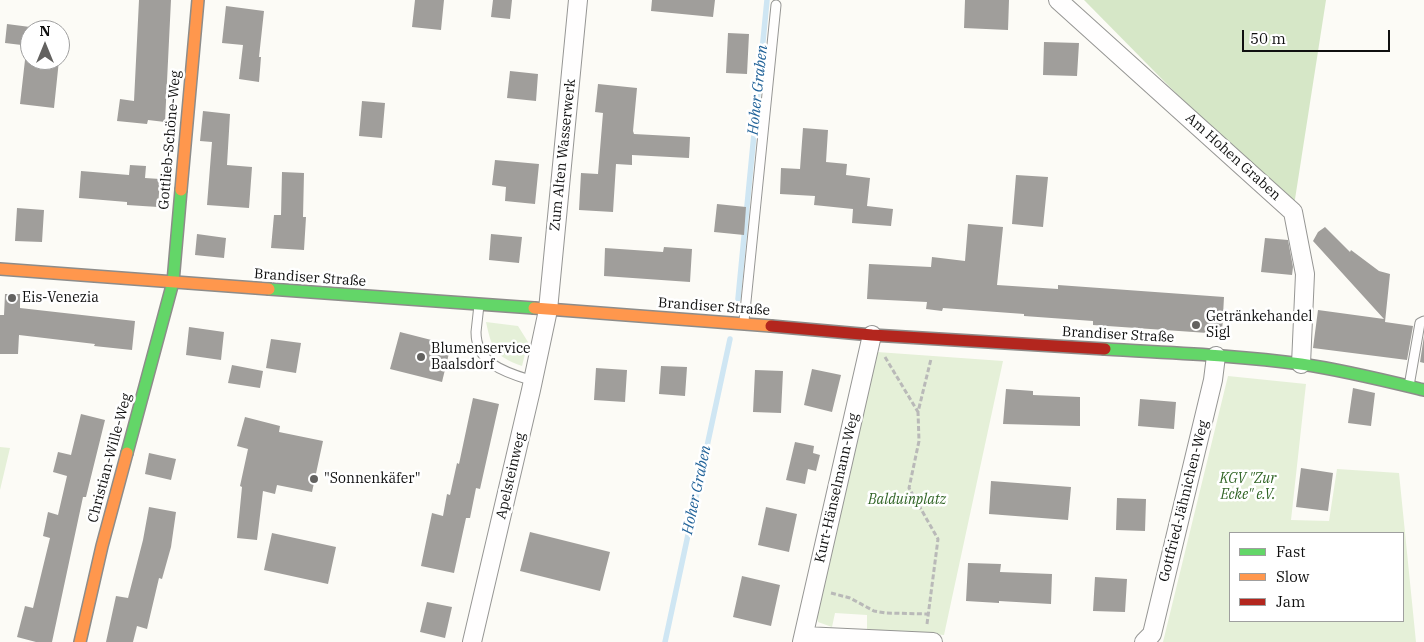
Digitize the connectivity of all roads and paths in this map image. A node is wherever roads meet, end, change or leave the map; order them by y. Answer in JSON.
{"nodes":[{"id":1,"x":198,"y":0,"type":"edge"},
{"id":2,"x":578,"y":0,"type":"edge"},
{"id":3,"x":1058,"y":0,"type":"edge"},
{"id":4,"x":776,"y":5,"type":"dead end"},
{"id":5,"x":0,"y":270,"type":"edge"},
{"id":6,"x":173,"y":282,"type":"junction"},
{"id":7,"x":479,"y":305,"type":"junction"},
{"id":8,"x":548,"y":310,"type":"junction"},
{"id":9,"x":1424,"y":320,"type":"edge"},
{"id":10,"x":744,"y":324,"type":"junction"},
{"id":11,"x":872,"y":335,"type":"junction"},
{"id":12,"x":936,"y":339,"type":"junction"},
{"id":13,"x":1216,"y":356,"type":"junction"},
{"id":14,"x":1301,"y":364,"type":"junction"},
{"id":15,"x":533,"y":381,"type":"junction"},
{"id":16,"x":1410,"y":386,"type":"junction"},
{"id":17,"x":1424,"y":390,"type":"edge"},
{"id":18,"x":918,"y":412,"type":"junction"},
{"id":19,"x":814,"y":588,"type":"junction"},
{"id":20,"x":928,"y":614,"type":"junction"},
{"id":21,"x":803,"y":639,"type":"edge"},
{"id":22,"x":80,"y":642,"type":"edge"},
{"id":23,"x":472,"y":642,"type":"edge"},
{"id":24,"x":925,"y":642,"type":"edge"},
{"id":25,"x":933,"y":642,"type":"edge"},
{"id":26,"x":1144,"y":642,"type":"edge"}],
"edges":[{"from":1,"to":6,"type":"street","name":"Gottlieb-Schöne-Weg"},
{"from":2,"to":8,"type":"street","name":"Zum Alten Wasserwerk"},
{"from":3,"to":14,"type":"street","name":"Am Hohen Graben"},
{"from":4,"to":10,"type":"lane"},
{"from":5,"to":6,"type":"street","name":"Brandiser Straße"},
{"from":6,"to":7,"type":"street","name":"Brandiser Straße"},
{"from":6,"to":22,"type":"street","name":"Christian-Wille-Weg"},
{"from":7,"to":8,"type":"street","name":"Brandiser Straße"},
{"from":7,"to":15,"type":"lane"},
{"from":8,"to":10,"type":"street","name":"Brandiser Straße"},
{"from":8,"to":15,"type":"street","name":"Apelsteinweg"},
{"from":9,"to":16,"type":"lane"},
{"from":10,"to":11,"type":"street","name":"Brandiser Straße"},
{"from":11,"to":12,"type":"street","name":"Brandiser Straße"},
{"from":11,"to":18,"type":"path"},
{"from":11,"to":19,"type":"street","name":"Kurt-Hänselmann-Weg"},
{"from":12,"to":13,"type":"street","name":"Brandiser Straße"},
{"from":12,"to":18,"type":"path"},
{"from":13,"to":14,"type":"street","name":"Brandiser Straße"},
{"from":13,"to":26,"type":"street","name":"Gottfried-Jähnichen-Weg"},
{"from":14,"to":16,"type":"street","name":"Brandiser Straße"},
{"from":15,"to":23,"type":"street","name":"Apelsteinweg"},
{"from":16,"to":17,"type":"street","name":"Brandiser Straße"},
{"from":18,"to":20,"type":"path"},
{"from":19,"to":20,"type":"path"},
{"from":19,"to":21,"type":"street","name":"Kurt-Hänselmann-Weg"},
{"from":20,"to":24,"type":"path"},
{"from":21,"to":24,"type":"street"},
{"from":24,"to":25,"type":"street"}]}
